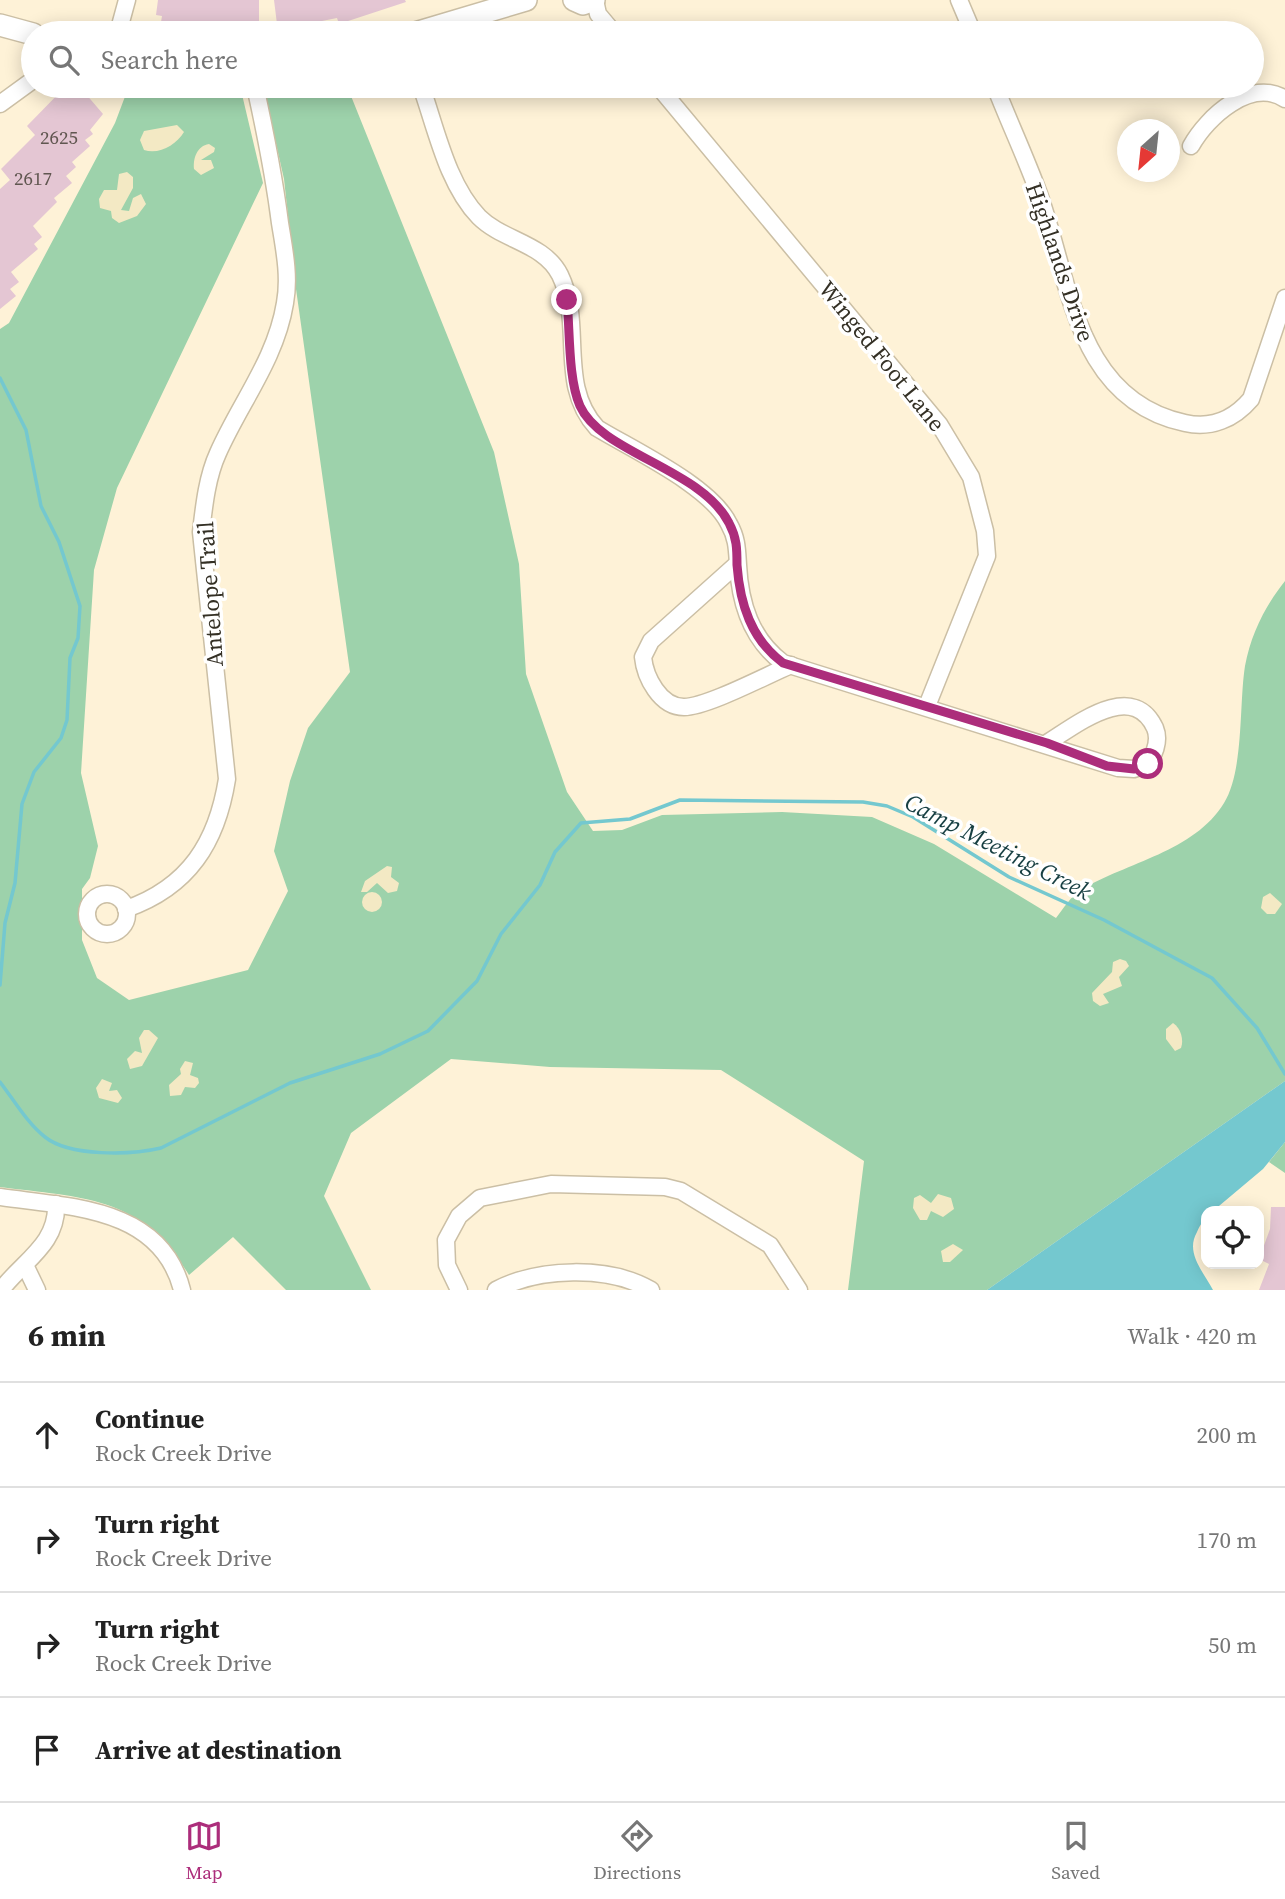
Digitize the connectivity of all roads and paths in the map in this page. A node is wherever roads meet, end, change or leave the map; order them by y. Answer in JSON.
{"nodes":[{"id":1,"x":127,"y":0,"type":"edge"},
{"id":2,"x":526,"y":0,"type":"edge"},
{"id":3,"x":959,"y":0,"type":"edge"},
{"id":4,"x":586,"y":1,"type":"edge"},
{"id":5,"x":487,"y":6,"type":"edge"},
{"id":6,"x":121,"y":21,"type":"edge"},
{"id":7,"x":447,"y":21,"type":"edge"},
{"id":8,"x":603,"y":21,"type":"edge"},
{"id":9,"x":968,"y":21,"type":"edge"},
{"id":10,"x":0,"y":25,"type":"edge"},
{"id":11,"x":21,"y":31,"type":"edge"},
{"id":12,"x":21,"y":89,"type":"edge"},
{"id":13,"x":1264,"y":92,"type":"edge"},
{"id":14,"x":258,"y":98,"type":"edge"},
{"id":15,"x":425,"y":98,"type":"edge"},
{"id":16,"x":668,"y":98,"type":"edge"},
{"id":17,"x":1000,"y":98,"type":"edge"},
{"id":18,"x":1244,"y":98,"type":"edge"},
{"id":19,"x":1285,"y":99,"type":"edge"},
{"id":20,"x":0,"y":104,"type":"edge"},
{"id":21,"x":1191,"y":146,"type":"dead end"},
{"id":22,"x":1285,"y":298,"type":"edge"},
{"id":23,"x":737,"y":564,"type":"junction"},
{"id":24,"x":791,"y":665,"type":"junction"},
{"id":25,"x":927,"y":706,"type":"junction"},
{"id":26,"x":1047,"y":743,"type":"junction"},
{"id":27,"x":126,"y":908,"type":"dead end"},
{"id":28,"x":0,"y":1197,"type":"edge"},
{"id":29,"x":56,"y":1204,"type":"junction"},
{"id":30,"x":25,"y":1265,"type":"junction"},
{"id":31,"x":1,"y":1290,"type":"edge"},
{"id":32,"x":37,"y":1290,"type":"edge"},
{"id":33,"x":182,"y":1290,"type":"edge"},
{"id":34,"x":459,"y":1290,"type":"edge"},
{"id":35,"x":496,"y":1290,"type":"edge"},
{"id":36,"x":651,"y":1290,"type":"edge"},
{"id":37,"x":799,"y":1290,"type":"edge"}],
"edges":[{"from":1,"to":6,"type":"street"},
{"from":2,"to":5,"type":"street"},
{"from":3,"to":9,"type":"street"},
{"from":4,"to":8,"type":"street"},
{"from":5,"to":7,"type":"street"},
{"from":10,"to":11,"type":"street"},
{"from":12,"to":20,"type":"street"},
{"from":13,"to":19,"type":"street"},
{"from":14,"to":27,"type":"street","name":"Antelope Trail"},
{"from":15,"to":23,"type":"street"},
{"from":16,"to":25,"type":"street","name":"Winged Foot Lane"},
{"from":17,"to":22,"type":"street","name":"Highlands Drive"},
{"from":18,"to":21,"type":"street"},
{"from":23,"to":24,"type":"street"},
{"from":23,"to":24,"type":"street"},
{"from":24,"to":25,"type":"street"},
{"from":25,"to":26,"type":"street"},
{"from":26,"to":26,"type":"street"},
{"from":28,"to":29,"type":"street"},
{"from":29,"to":30,"type":"street"},
{"from":29,"to":33,"type":"street"},
{"from":30,"to":31,"type":"street"},
{"from":30,"to":32,"type":"street"},
{"from":34,"to":37,"type":"street"},
{"from":35,"to":36,"type":"street"}]}
